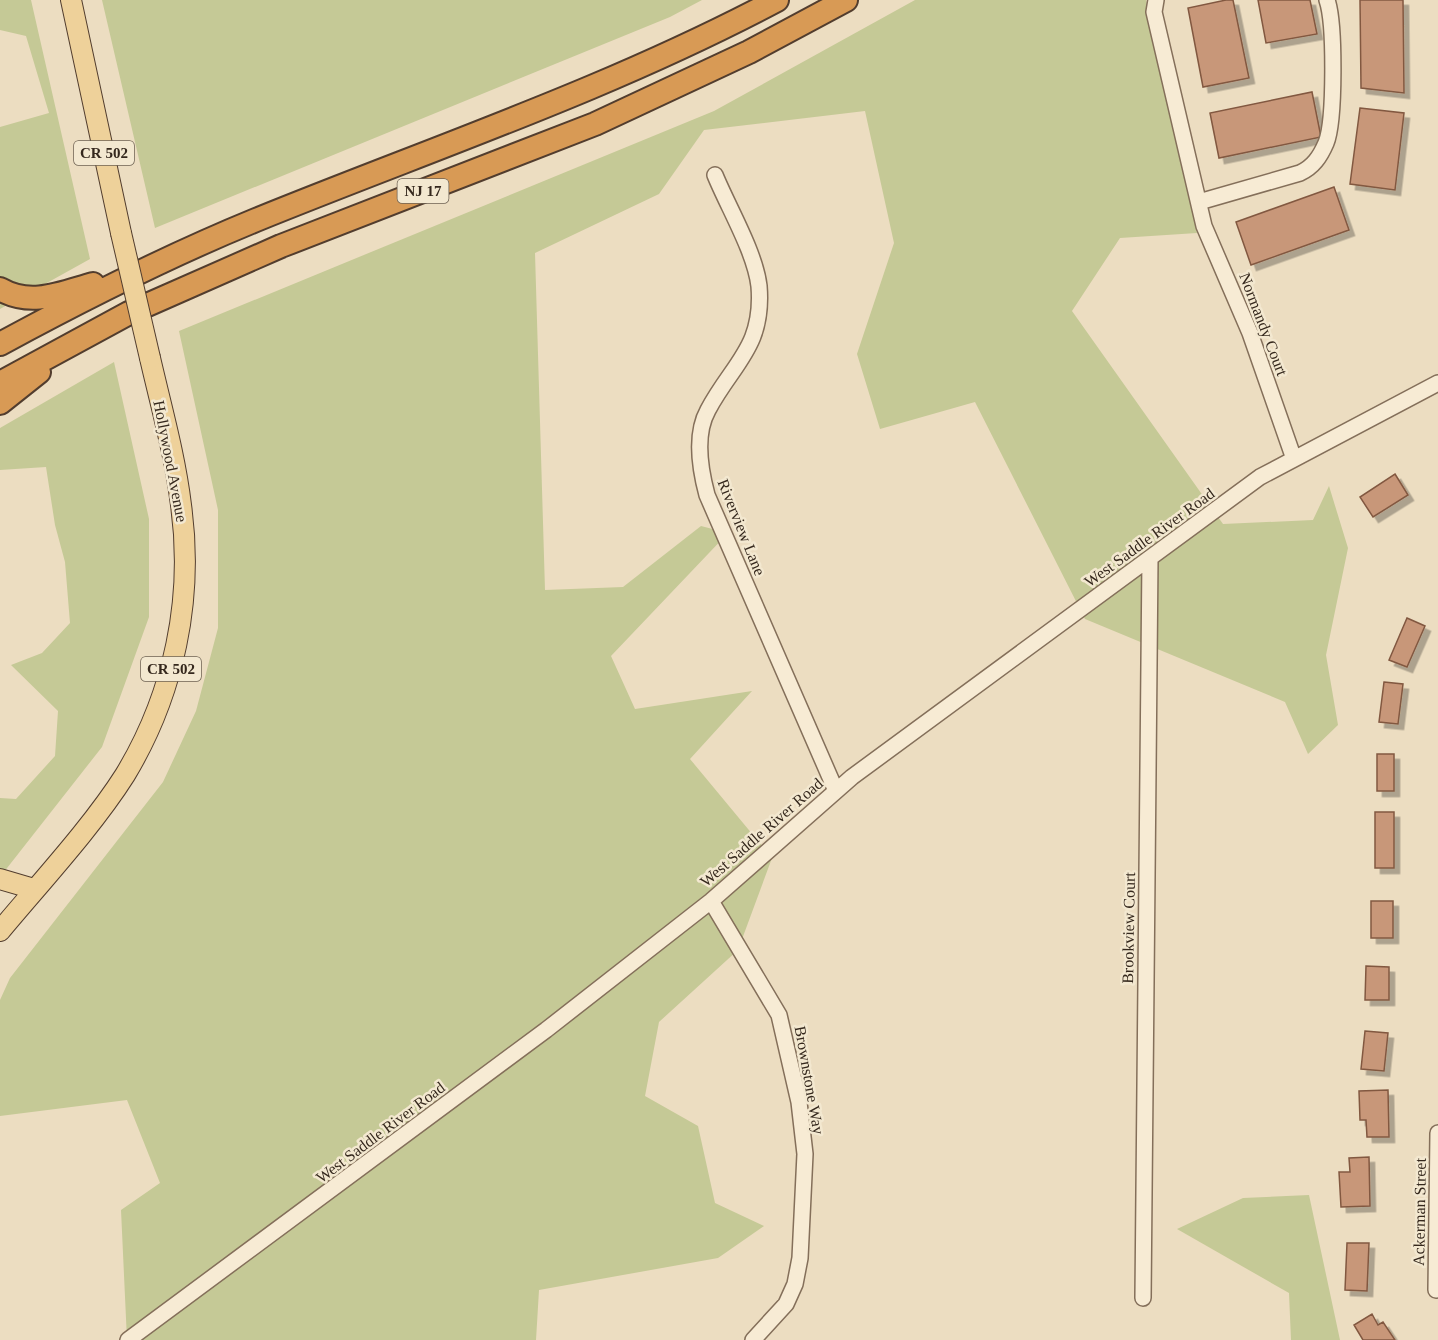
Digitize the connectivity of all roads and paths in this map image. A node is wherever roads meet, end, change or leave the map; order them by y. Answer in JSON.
{"nodes":[{"id":1,"x":71,"y":0,"type":"edge"},
{"id":2,"x":777,"y":0,"type":"edge"},
{"id":3,"x":846,"y":0,"type":"edge"},
{"id":4,"x":1156,"y":0,"type":"edge"},
{"id":5,"x":1327,"y":0,"type":"edge"},
{"id":6,"x":715,"y":175,"type":"dead end"},
{"id":7,"x":1199,"y":202,"type":"junction"},
{"id":8,"x":152,"y":266,"type":"junction"},
{"id":9,"x":0,"y":289,"type":"edge"},
{"id":10,"x":77,"y":340,"type":"junction"},
{"id":11,"x":0,"y":344,"type":"edge"},
{"id":12,"x":0,"y":382,"type":"edge"},
{"id":13,"x":1438,"y":383,"type":"edge"},
{"id":14,"x":0,"y":403,"type":"edge"},
{"id":15,"x":1294,"y":459,"type":"junction"},
{"id":16,"x":1150,"y":558,"type":"junction"},
{"id":17,"x":836,"y":790,"type":"junction"},
{"id":18,"x":0,"y":879,"type":"edge"},
{"id":19,"x":34,"y":890,"type":"junction"},
{"id":20,"x":711,"y":901,"type":"junction"},
{"id":21,"x":2,"y":925,"type":"edge"},
{"id":22,"x":1438,"y":1133,"type":"edge"},
{"id":23,"x":1436,"y":1290,"type":"dead end"},
{"id":24,"x":1143,"y":1298,"type":"dead end"},
{"id":25,"x":128,"y":1340,"type":"edge"},
{"id":26,"x":753,"y":1340,"type":"edge"}],
"edges":[{"from":1,"to":19,"type":"main road","name":"Hollywood Avenue","number":"CR 502","bridge":true},
{"from":2,"to":8,"type":"highway","number":"NJ 17"},
{"from":3,"to":10,"type":"highway","number":"NJ 17"},
{"from":4,"to":7,"type":"street","name":"Normandy Court"},
{"from":5,"to":7,"type":"street"},
{"from":6,"to":17,"type":"street","name":"Riverview Lane"},
{"from":7,"to":15,"type":"street","name":"Normandy Court"},
{"from":8,"to":9,"type":"highway"},
{"from":8,"to":11,"type":"highway","number":"NJ 17"},
{"from":10,"to":12,"type":"highway","number":"NJ 17"},
{"from":10,"to":14,"type":"highway"},
{"from":13,"to":15,"type":"street","name":"West Saddle River Road"},
{"from":15,"to":16,"type":"street","name":"West Saddle River Road"},
{"from":16,"to":17,"type":"street","name":"West Saddle River Road"},
{"from":16,"to":24,"type":"street","name":"Brookview Court"},
{"from":17,"to":20,"type":"street","name":"West Saddle River Road"},
{"from":18,"to":19,"type":"main road"},
{"from":19,"to":21,"type":"main road","name":"Hollywood Avenue","number":"CR 502"},
{"from":20,"to":25,"type":"street","name":"West Saddle River Road"},
{"from":20,"to":26,"type":"street","name":"Brownstone Way"},
{"from":22,"to":23,"type":"street","name":"Ackerman Street"}]}
